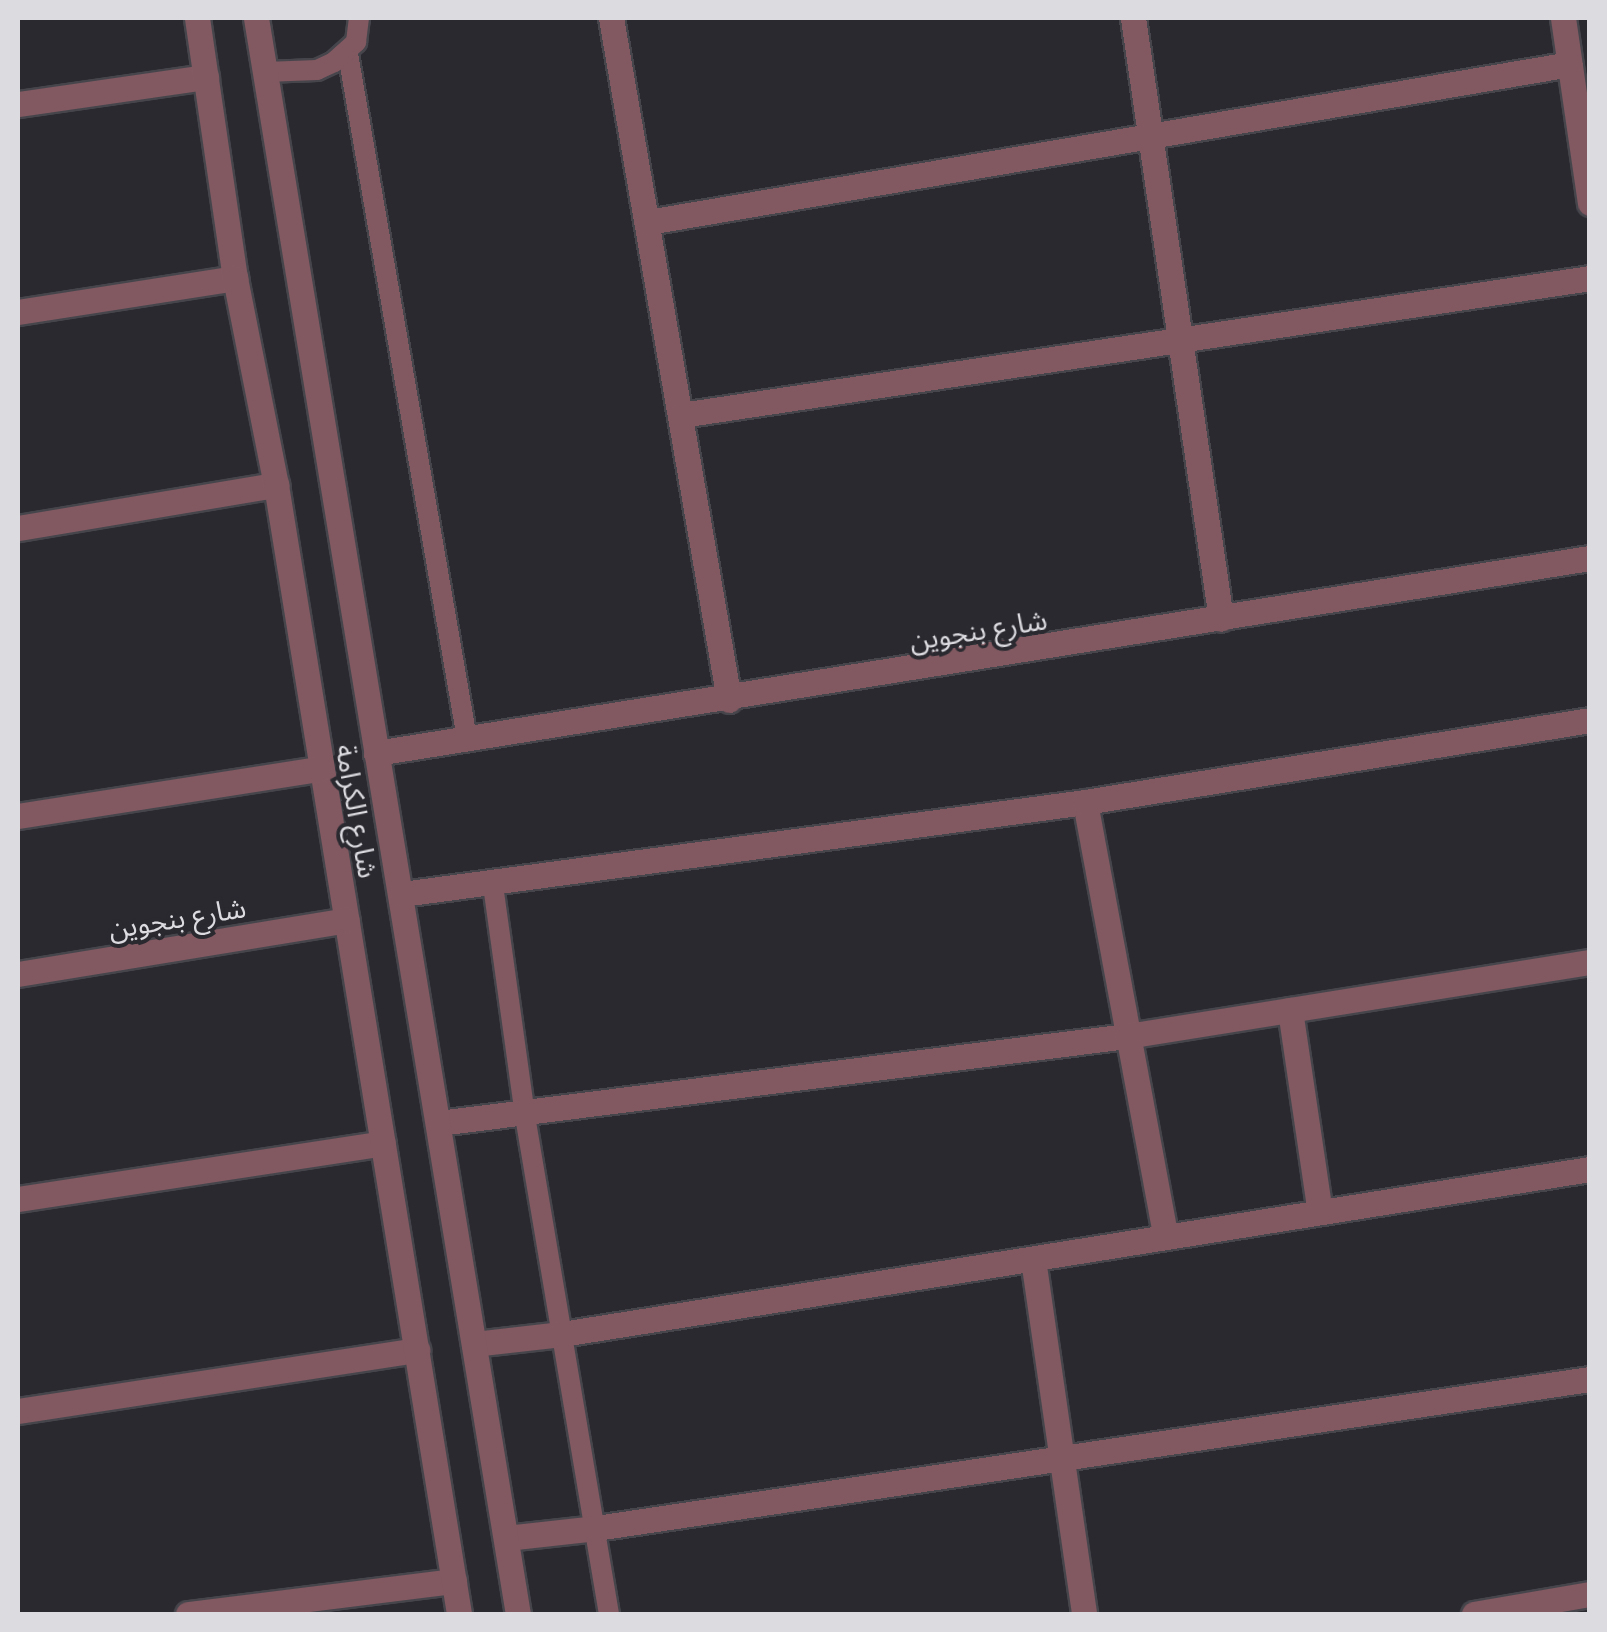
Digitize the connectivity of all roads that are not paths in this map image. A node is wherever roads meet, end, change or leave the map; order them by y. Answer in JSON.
{"nodes":[{"id":1,"x":197,"y":18,"type":"edge"},
{"id":2,"x":256,"y":18,"type":"edge"},
{"id":3,"x":359,"y":18,"type":"edge"},
{"id":4,"x":612,"y":18,"type":"edge"},
{"id":5,"x":1133,"y":18,"type":"edge"},
{"id":6,"x":1563,"y":18,"type":"edge"},
{"id":7,"x":348,"y":54,"type":"junction"},
{"id":8,"x":1570,"y":64,"type":"junction"},
{"id":9,"x":265,"y":72,"type":"junction"},
{"id":10,"x":206,"y":77,"type":"junction"},
{"id":11,"x":18,"y":104,"type":"edge"},
{"id":12,"x":1150,"y":134,"type":"junction"},
{"id":13,"x":1590,"y":203,"type":"edge"},
{"id":14,"x":648,"y":222,"type":"junction"},
{"id":15,"x":236,"y":278,"type":"junction"},
{"id":16,"x":1590,"y":278,"type":"edge"},
{"id":17,"x":18,"y":312,"type":"edge"},
{"id":18,"x":1180,"y":340,"type":"junction"},
{"id":19,"x":681,"y":414,"type":"junction"},
{"id":20,"x":276,"y":485,"type":"junction"},
{"id":21,"x":18,"y":528,"type":"edge"},
{"id":22,"x":1590,"y":558,"type":"edge"},
{"id":23,"x":1221,"y":619,"type":"junction"},
{"id":24,"x":730,"y":700,"type":"junction"},
{"id":25,"x":1590,"y":720,"type":"edge"},
{"id":26,"x":467,"y":739,"type":"junction"},
{"id":27,"x":376,"y":754,"type":"junction"},
{"id":28,"x":319,"y":769,"type":"junction"},
{"id":29,"x":1085,"y":802,"type":"junction"},
{"id":30,"x":18,"y":816,"type":"edge"},
{"id":31,"x":492,"y":884,"type":"junction"},
{"id":32,"x":402,"y":894,"type":"junction"},
{"id":33,"x":347,"y":920,"type":"junction"},
{"id":34,"x":1590,"y":962,"type":"edge"},
{"id":35,"x":18,"y":974,"type":"edge"},
{"id":36,"x":1290,"y":1010,"type":"junction"},
{"id":37,"x":1127,"y":1036,"type":"junction"},
{"id":38,"x":525,"y":1116,"type":"junction"},
{"id":39,"x":439,"y":1123,"type":"junction"},
{"id":40,"x":383,"y":1143,"type":"junction"},
{"id":41,"x":1590,"y":1169,"type":"edge"},
{"id":42,"x":18,"y":1199,"type":"edge"},
{"id":43,"x":1320,"y":1212,"type":"junction"},
{"id":44,"x":1166,"y":1237,"type":"junction"},
{"id":45,"x":1033,"y":1259,"type":"junction"},
{"id":46,"x":562,"y":1334,"type":"junction"},
{"id":47,"x":474,"y":1344,"type":"junction"},
{"id":48,"x":417,"y":1350,"type":"junction"},
{"id":49,"x":1590,"y":1379,"type":"edge"},
{"id":50,"x":18,"y":1411,"type":"edge"},
{"id":51,"x":1064,"y":1459,"type":"junction"},
{"id":52,"x":596,"y":1528,"type":"junction"},
{"id":53,"x":506,"y":1538,"type":"junction"},
{"id":54,"x":454,"y":1582,"type":"junction"},
{"id":55,"x":1590,"y":1594,"type":"edge"},
{"id":56,"x":188,"y":1614,"type":"edge"},
{"id":57,"x":459,"y":1614,"type":"edge"},
{"id":58,"x":518,"y":1614,"type":"edge"},
{"id":59,"x":609,"y":1614,"type":"edge"},
{"id":60,"x":1084,"y":1614,"type":"edge"},
{"id":61,"x":1474,"y":1614,"type":"edge"}],
"edges":[{"from":1,"to":10,"type":"street","name":"شارع الكرامة"},
{"from":2,"to":9,"type":"street","name":"شارع الكرامة"},
{"from":3,"to":7,"type":"lane"},
{"from":4,"to":14,"type":"street"},
{"from":5,"to":12,"type":"street"},
{"from":6,"to":8,"type":"street"},
{"from":7,"to":9,"type":"lane"},
{"from":7,"to":26,"type":"lane"},
{"from":8,"to":12,"type":"street"},
{"from":8,"to":13,"type":"street"},
{"from":9,"to":27,"type":"street","name":"شارع الكرامة"},
{"from":10,"to":11,"type":"street"},
{"from":10,"to":15,"type":"street","name":"شارع الكرامة"},
{"from":12,"to":14,"type":"street"},
{"from":12,"to":18,"type":"street"},
{"from":14,"to":19,"type":"street"},
{"from":15,"to":17,"type":"street"},
{"from":15,"to":20,"type":"street","name":"شارع الكرامة"},
{"from":16,"to":18,"type":"street"},
{"from":18,"to":19,"type":"street"},
{"from":18,"to":23,"type":"street"},
{"from":19,"to":24,"type":"street"},
{"from":20,"to":21,"type":"street"},
{"from":20,"to":28,"type":"street","name":"شارع الكرامة"},
{"from":22,"to":23,"type":"street","name":"شارع بنجوين"},
{"from":23,"to":24,"type":"street","name":"شارع بنجوين"},
{"from":24,"to":26,"type":"street","name":"شارع بنجوين"},
{"from":25,"to":29,"type":"street"},
{"from":26,"to":27,"type":"street","name":"شارع بنجوين"},
{"from":27,"to":32,"type":"street","name":"شارع الكرامة"},
{"from":28,"to":30,"type":"street"},
{"from":28,"to":33,"type":"street","name":"شارع الكرامة"},
{"from":29,"to":31,"type":"street"},
{"from":29,"to":37,"type":"street"},
{"from":31,"to":32,"type":"street"},
{"from":31,"to":38,"type":"lane"},
{"from":32,"to":39,"type":"street","name":"شارع الكرامة"},
{"from":33,"to":35,"type":"street","name":"شارع بنجوين"},
{"from":33,"to":40,"type":"street","name":"شارع الكرامة"},
{"from":34,"to":36,"type":"street"},
{"from":36,"to":37,"type":"street"},
{"from":36,"to":43,"type":"street"},
{"from":37,"to":38,"type":"street"},
{"from":37,"to":44,"type":"street"},
{"from":38,"to":39,"type":"street"},
{"from":38,"to":46,"type":"lane"},
{"from":39,"to":47,"type":"street","name":"شارع الكرامة"},
{"from":40,"to":42,"type":"street"},
{"from":40,"to":48,"type":"street","name":"شارع الكرامة"},
{"from":41,"to":43,"type":"street"},
{"from":43,"to":44,"type":"street"},
{"from":44,"to":45,"type":"street"},
{"from":45,"to":46,"type":"street"},
{"from":45,"to":51,"type":"street"},
{"from":46,"to":47,"type":"street"},
{"from":46,"to":52,"type":"lane"},
{"from":47,"to":53,"type":"street","name":"شارع الكرامة"},
{"from":48,"to":50,"type":"street"},
{"from":48,"to":54,"type":"street","name":"شارع الكرامة"},
{"from":49,"to":51,"type":"street"},
{"from":51,"to":52,"type":"street"},
{"from":51,"to":60,"type":"street"},
{"from":52,"to":53,"type":"street"},
{"from":52,"to":59,"type":"lane"},
{"from":53,"to":58,"type":"street","name":"شارع الكرامة"},
{"from":54,"to":56,"type":"street"},
{"from":54,"to":57,"type":"street","name":"شارع الكرامة"},
{"from":55,"to":61,"type":"street"}]}
